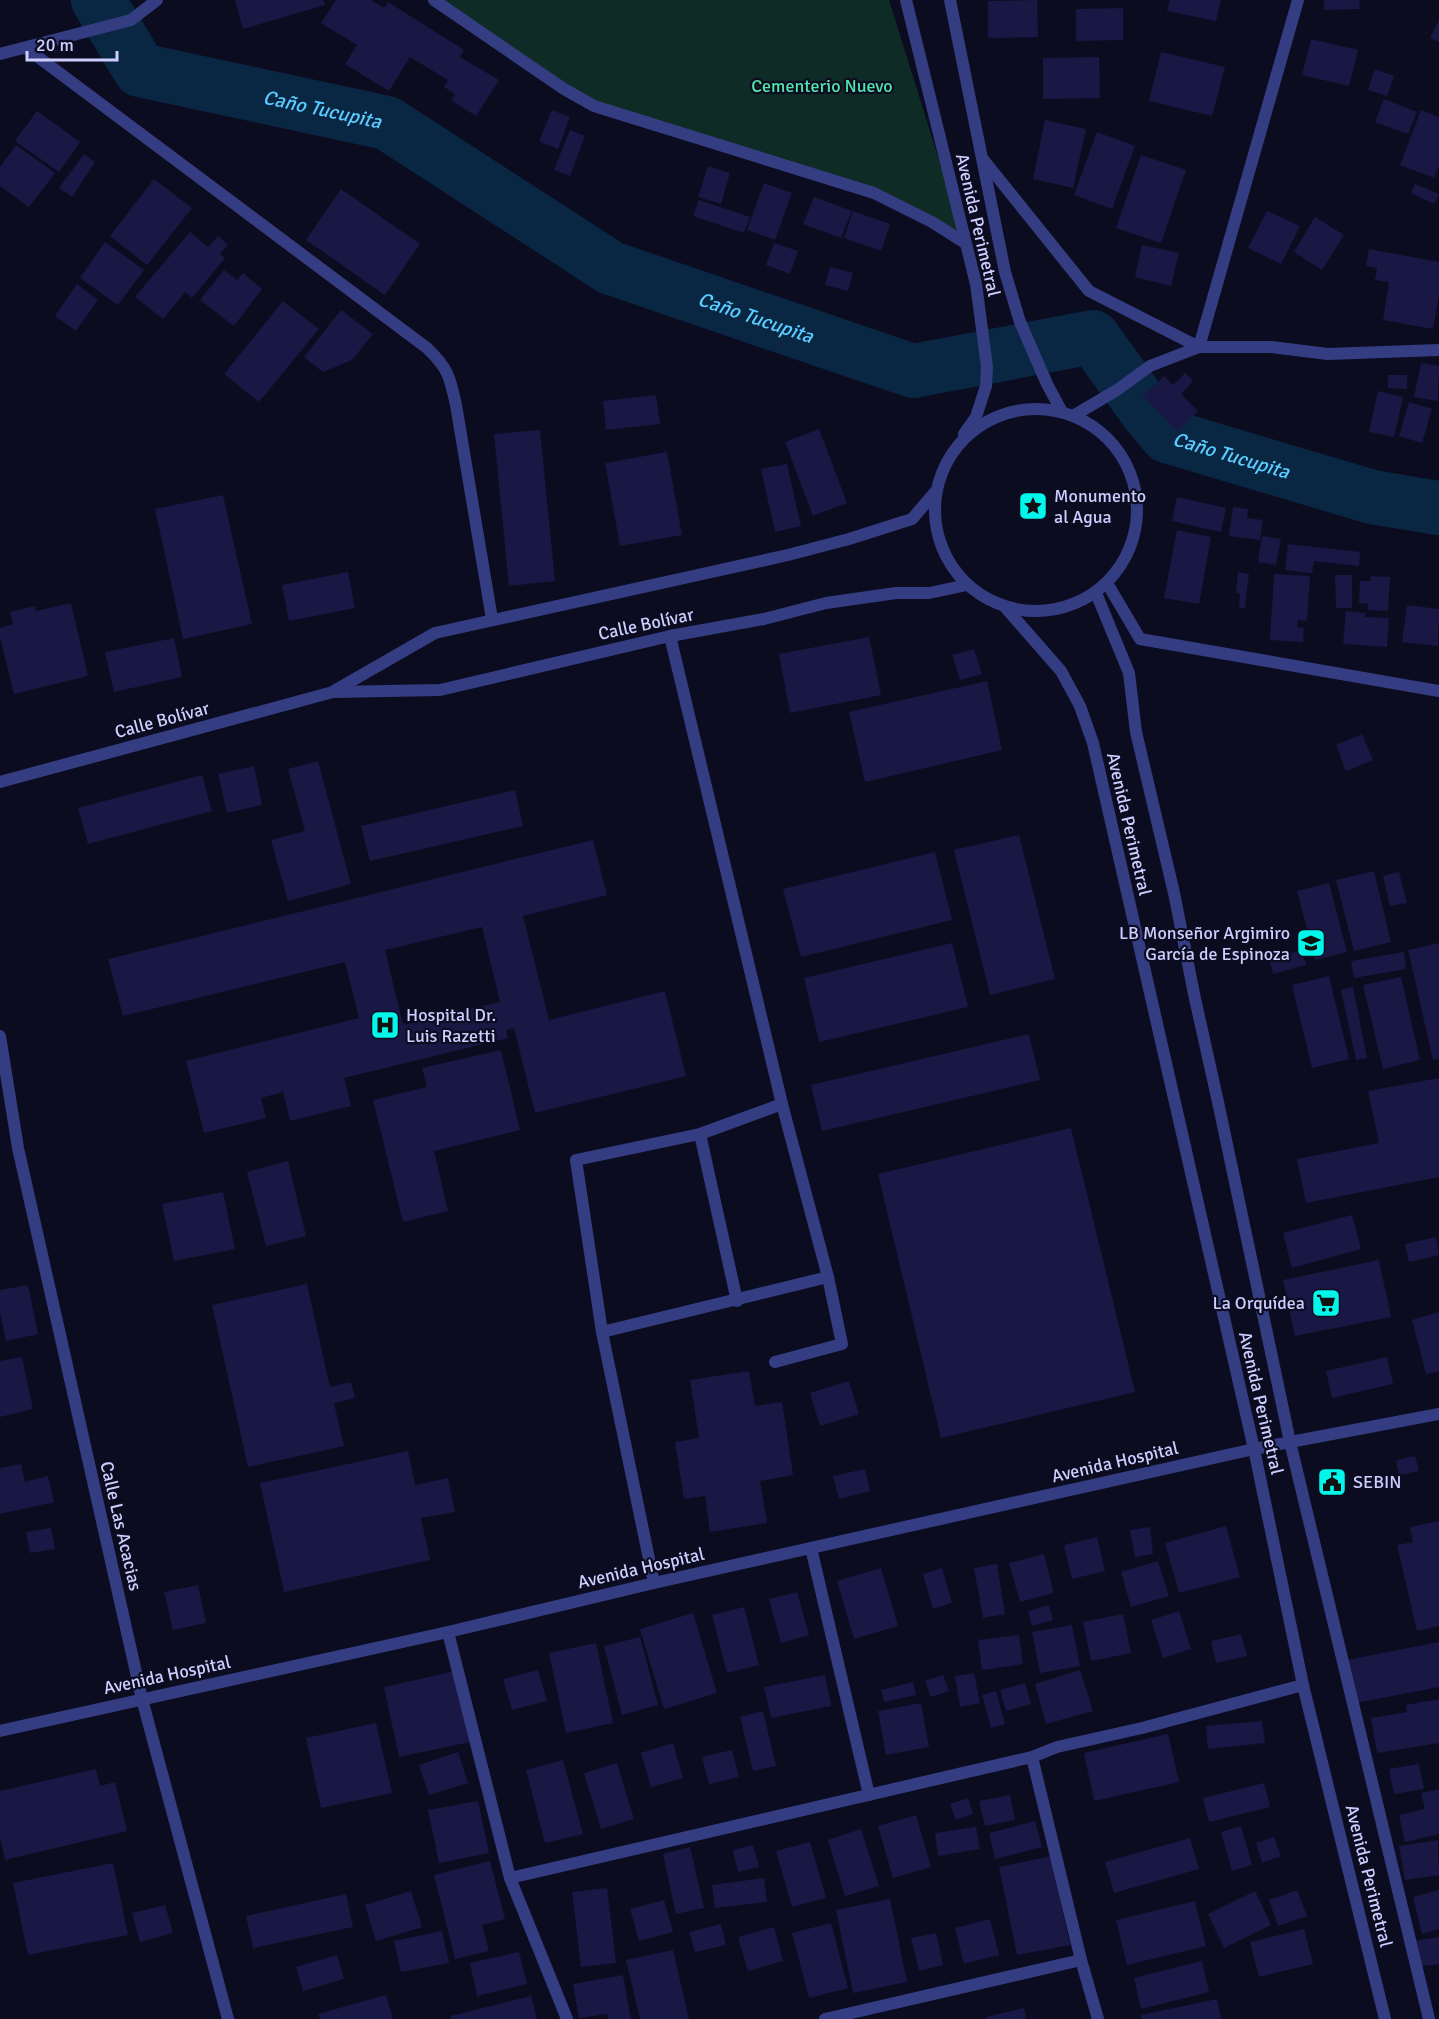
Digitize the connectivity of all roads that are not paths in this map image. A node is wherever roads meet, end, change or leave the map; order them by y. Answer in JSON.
{"nodes":[{"id":1,"x":158,"y":0,"type":"edge"},
{"id":2,"x":434,"y":0,"type":"edge"},
{"id":3,"x":906,"y":0,"type":"edge"},
{"id":4,"x":950,"y":0,"type":"edge"},
{"id":5,"x":1298,"y":0,"type":"edge"},
{"id":6,"x":26,"y":48,"type":"junction"},
{"id":7,"x":0,"y":54,"type":"edge"},
{"id":8,"x":982,"y":158,"type":"junction"},
{"id":9,"x":965,"y":243,"type":"junction"},
{"id":10,"x":1198,"y":346,"type":"junction"},
{"id":11,"x":1439,"y":350,"type":"edge"},
{"id":12,"x":1068,"y":414,"type":"junction"},
{"id":13,"x":951,"y":454,"type":"junction"},
{"id":14,"x":936,"y":491,"type":"junction"},
{"id":15,"x":1107,"y":583,"type":"junction"},
{"id":16,"x":967,"y":585,"type":"junction"},
{"id":17,"x":1096,"y":593,"type":"junction"},
{"id":18,"x":1005,"y":607,"type":"junction"},
{"id":19,"x":492,"y":619,"type":"junction"},
{"id":20,"x":670,"y":636,"type":"junction"},
{"id":21,"x":1439,"y":691,"type":"edge"},
{"id":22,"x":333,"y":692,"type":"junction"},
{"id":23,"x":0,"y":782,"type":"edge"},
{"id":24,"x":0,"y":1036,"type":"edge"},
{"id":25,"x":782,"y":1104,"type":"junction"},
{"id":26,"x":700,"y":1134,"type":"junction"},
{"id":27,"x":828,"y":1277,"type":"junction"},
{"id":28,"x":737,"y":1301,"type":"junction"},
{"id":29,"x":602,"y":1332,"type":"junction"},
{"id":30,"x":775,"y":1362,"type":"dead end"},
{"id":31,"x":1439,"y":1414,"type":"edge"},
{"id":32,"x":1290,"y":1442,"type":"junction"},
{"id":33,"x":1254,"y":1449,"type":"junction"},
{"id":34,"x":811,"y":1548,"type":"junction"},
{"id":35,"x":654,"y":1583,"type":"junction"},
{"id":36,"x":448,"y":1632,"type":"junction"},
{"id":37,"x":1303,"y":1685,"type":"junction"},
{"id":38,"x":142,"y":1699,"type":"junction"},
{"id":39,"x":0,"y":1731,"type":"edge"},
{"id":40,"x":1032,"y":1757,"type":"junction"},
{"id":41,"x":869,"y":1795,"type":"junction"},
{"id":42,"x":510,"y":1878,"type":"junction"},
{"id":43,"x":1081,"y":1960,"type":"junction"},
{"id":44,"x":228,"y":2019,"type":"edge"},
{"id":45,"x":567,"y":2019,"type":"edge"},
{"id":46,"x":825,"y":2019,"type":"edge"},
{"id":47,"x":1098,"y":2019,"type":"edge"},
{"id":48,"x":1385,"y":2019,"type":"edge"},
{"id":49,"x":1429,"y":2019,"type":"edge"}],
"edges":[{"from":1,"to":6,"type":"street"},
{"from":2,"to":9,"type":"street"},
{"from":3,"to":9,"type":"street","name":"Avenida Perimetral"},
{"from":4,"to":8,"type":"street","name":"Avenida Perimetral"},
{"from":5,"to":10,"type":"street"},
{"from":6,"to":7,"type":"street"},
{"from":6,"to":19,"type":"street"},
{"from":8,"to":10,"type":"street"},
{"from":8,"to":12,"type":"street","name":"Avenida Perimetral"},
{"from":9,"to":13,"type":"street","name":"Avenida Perimetral"},
{"from":10,"to":11,"type":"street"},
{"from":10,"to":12,"type":"street"},
{"from":12,"to":13,"type":"street"},
{"from":12,"to":15,"type":"street"},
{"from":13,"to":14,"type":"street"},
{"from":14,"to":16,"type":"street"},
{"from":14,"to":19,"type":"street","name":"Calle Bolívar"},
{"from":15,"to":17,"type":"street"},
{"from":15,"to":21,"type":"street"},
{"from":16,"to":18,"type":"street"},
{"from":16,"to":20,"type":"street","name":"Calle Bolívar"},
{"from":17,"to":18,"type":"street"},
{"from":17,"to":32,"type":"street","name":"Avenida Perimetral"},
{"from":18,"to":33,"type":"street","name":"Avenida Perimetral"},
{"from":19,"to":22,"type":"street","name":"Calle Bolívar"},
{"from":20,"to":22,"type":"street","name":"Calle Bolívar"},
{"from":20,"to":25,"type":"street"},
{"from":22,"to":23,"type":"street","name":"Calle Bolívar"},
{"from":24,"to":38,"type":"street","name":"Calle Las Acacias"},
{"from":25,"to":26,"type":"street"},
{"from":25,"to":27,"type":"street"},
{"from":26,"to":28,"type":"street"},
{"from":26,"to":29,"type":"street"},
{"from":27,"to":28,"type":"street"},
{"from":27,"to":30,"type":"street"},
{"from":28,"to":29,"type":"street"},
{"from":29,"to":35,"type":"street"},
{"from":31,"to":32,"type":"street","name":"Avenida Hospital"},
{"from":32,"to":33,"type":"street","name":"Avenida Hospital"},
{"from":32,"to":49,"type":"street","name":"Avenida Perimetral"},
{"from":33,"to":34,"type":"street","name":"Avenida Hospital"},
{"from":33,"to":37,"type":"street","name":"Avenida Perimetral"},
{"from":34,"to":35,"type":"street","name":"Avenida Hospital"},
{"from":34,"to":41,"type":"street"},
{"from":35,"to":36,"type":"street","name":"Avenida Hospital"},
{"from":36,"to":38,"type":"street","name":"Avenida Hospital"},
{"from":36,"to":42,"type":"street"},
{"from":37,"to":40,"type":"street"},
{"from":37,"to":48,"type":"street","name":"Avenida Perimetral"},
{"from":38,"to":39,"type":"street","name":"Avenida Hospital"},
{"from":38,"to":44,"type":"street","name":"Calle Las Acacias"},
{"from":40,"to":41,"type":"street"},
{"from":40,"to":43,"type":"street"},
{"from":41,"to":42,"type":"street"},
{"from":42,"to":45,"type":"street"},
{"from":43,"to":46,"type":"street"},
{"from":43,"to":47,"type":"street"}]}
